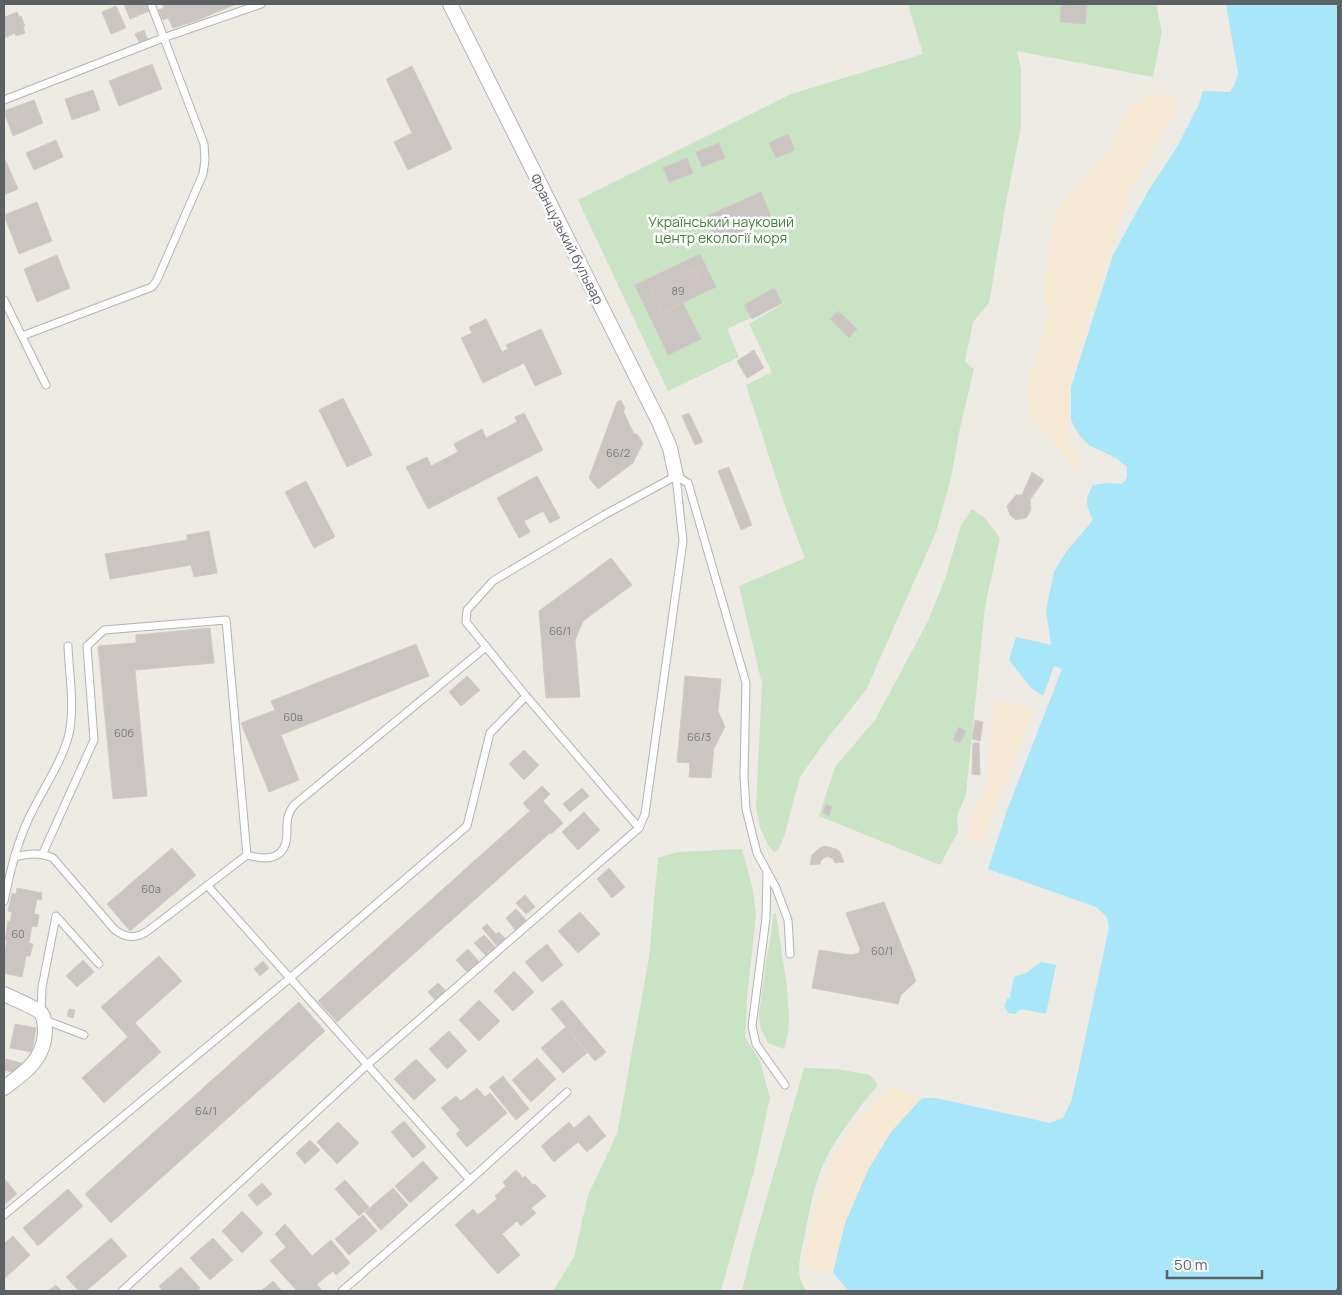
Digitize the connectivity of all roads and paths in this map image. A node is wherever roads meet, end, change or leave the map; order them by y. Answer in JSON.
{"nodes":[{"id":1,"x":152,"y":4,"type":"edge"},
{"id":2,"x":262,"y":4,"type":"edge"},
{"id":3,"x":450,"y":4,"type":"edge"},
{"id":4,"x":163,"y":38,"type":"junction"},
{"id":5,"x":4,"y":100,"type":"edge"},
{"id":6,"x":4,"y":300,"type":"edge"},
{"id":7,"x":22,"y":336,"type":"junction"},
{"id":8,"x":46,"y":385,"type":"dead end"},
{"id":9,"x":676,"y":476,"type":"junction"},
{"id":10,"x":68,"y":646,"type":"dead end"},
{"id":11,"x":486,"y":647,"type":"junction"},
{"id":12,"x":526,"y":696,"type":"junction"},
{"id":13,"x":640,"y":828,"type":"junction"},
{"id":14,"x":43,"y":854,"type":"junction"},
{"id":15,"x":247,"y":855,"type":"junction"},
{"id":16,"x":14,"y":858,"type":"junction"},
{"id":17,"x":767,"y":872,"type":"junction"},
{"id":18,"x":208,"y":885,"type":"junction"},
{"id":19,"x":4,"y":901,"type":"edge"},
{"id":20,"x":790,"y":954,"type":"dead end"},
{"id":21,"x":99,"y":964,"type":"dead end"},
{"id":22,"x":290,"y":978,"type":"junction"},
{"id":23,"x":4,"y":994,"type":"edge"},
{"id":24,"x":42,"y":1016,"type":"junction"},
{"id":25,"x":84,"y":1035,"type":"dead end"},
{"id":26,"x":367,"y":1065,"type":"junction"},
{"id":27,"x":785,"y":1085,"type":"dead end"},
{"id":28,"x":4,"y":1088,"type":"edge"},
{"id":29,"x":567,"y":1092,"type":"dead end"},
{"id":30,"x":470,"y":1180,"type":"junction"},
{"id":31,"x":4,"y":1215,"type":"edge"},
{"id":32,"x":122,"y":1291,"type":"edge"},
{"id":33,"x":342,"y":1291,"type":"edge"}],
"edges":[{"from":1,"to":4,"type":"lane"},
{"from":2,"to":4,"type":"lane"},
{"from":3,"to":9,"type":"street","name":"Французький бульвар"},
{"from":4,"to":5,"type":"lane"},
{"from":4,"to":7,"type":"lane"},
{"from":6,"to":7,"type":"lane"},
{"from":7,"to":8,"type":"lane"},
{"from":9,"to":11,"type":"lane"},
{"from":9,"to":13,"type":"lane"},
{"from":9,"to":17,"type":"lane"},
{"from":10,"to":16,"type":"lane"},
{"from":11,"to":12,"type":"lane"},
{"from":11,"to":15,"type":"lane"},
{"from":12,"to":13,"type":"lane"},
{"from":12,"to":22,"type":"lane"},
{"from":13,"to":26,"type":"lane"},
{"from":14,"to":15,"type":"lane"},
{"from":14,"to":16,"type":"lane"},
{"from":14,"to":18,"type":"lane"},
{"from":15,"to":18,"type":"lane"},
{"from":16,"to":19,"type":"lane"},
{"from":17,"to":20,"type":"lane"},
{"from":17,"to":27,"type":"lane"},
{"from":18,"to":22,"type":"lane"},
{"from":21,"to":24,"type":"lane"},
{"from":22,"to":26,"type":"lane"},
{"from":22,"to":31,"type":"lane"},
{"from":23,"to":24,"type":"street"},
{"from":24,"to":25,"type":"lane"},
{"from":24,"to":28,"type":"street"},
{"from":26,"to":30,"type":"lane"},
{"from":26,"to":32,"type":"lane"},
{"from":29,"to":30,"type":"lane"},
{"from":30,"to":33,"type":"lane"}]}
